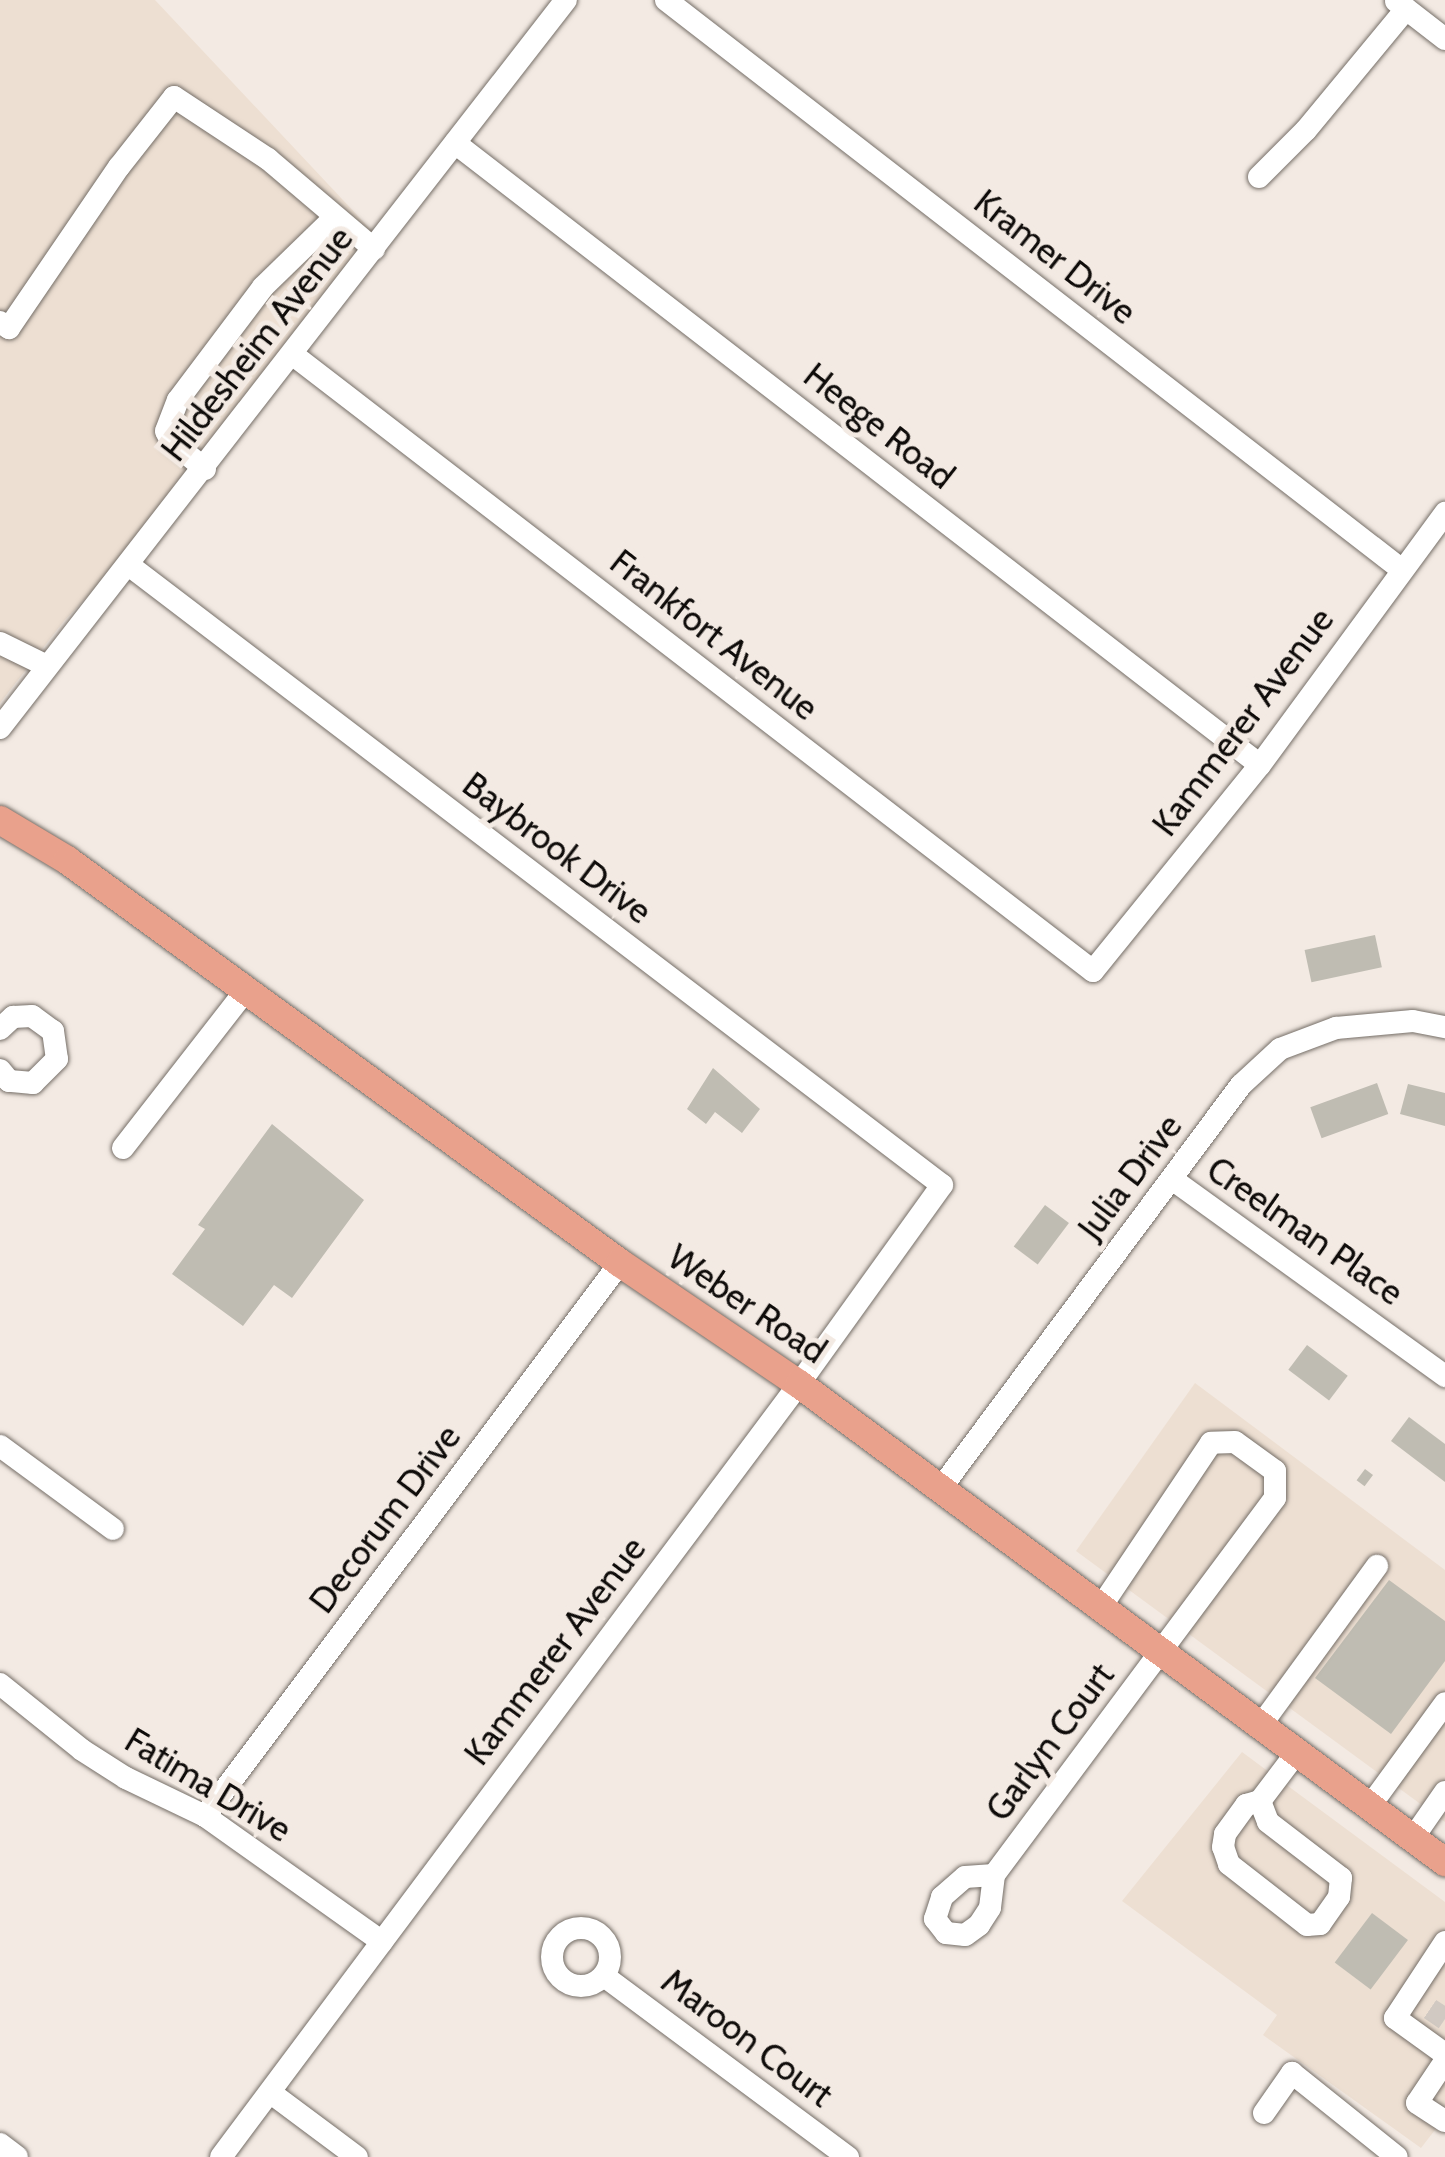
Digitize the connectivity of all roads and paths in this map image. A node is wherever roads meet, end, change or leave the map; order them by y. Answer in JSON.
{"nodes":[{"id":1,"x":666,"y":0,"type":"edge"},
{"id":2,"x":555,"y":4,"type":"edge"},
{"id":3,"x":1400,"y":4,"type":"edge"},
{"id":4,"x":1445,"y":39,"type":"edge"},
{"id":5,"x":455,"y":143,"type":"junction"},
{"id":6,"x":1259,"y":177,"type":"dead end"},
{"id":7,"x":334,"y":218,"type":"junction"},
{"id":8,"x":374,"y":248,"type":"junction"},
{"id":9,"x":0,"y":322,"type":"edge"},
{"id":10,"x":292,"y":354,"type":"junction"},
{"id":11,"x":204,"y":470,"type":"junction"},
{"id":12,"x":1445,"y":513,"type":"edge"},
{"id":13,"x":130,"y":566,"type":"junction"},
{"id":14,"x":1402,"y":569,"type":"junction"},
{"id":15,"x":0,"y":643,"type":"edge"},
{"id":16,"x":47,"y":666,"type":"junction"},
{"id":17,"x":0,"y":728,"type":"edge"},
{"id":18,"x":1260,"y":764,"type":"junction"},
{"id":19,"x":0,"y":820,"type":"edge"},
{"id":20,"x":1093,"y":970,"type":"joint"},
{"id":21,"x":246,"y":990,"type":"junction"},
{"id":22,"x":1445,"y":1026,"type":"edge"},
{"id":23,"x":0,"y":1028,"type":"edge"},
{"id":24,"x":3,"y":1081,"type":"edge"},
{"id":25,"x":123,"y":1148,"type":"dead end"},
{"id":26,"x":1172,"y":1180,"type":"junction"},
{"id":27,"x":942,"y":1185,"type":"joint"},
{"id":28,"x":620,"y":1263,"type":"junction"},
{"id":29,"x":1445,"y":1376,"type":"edge"},
{"id":30,"x":799,"y":1384,"type":"junction"},
{"id":31,"x":0,"y":1446,"type":"edge"},
{"id":32,"x":941,"y":1488,"type":"junction"},
{"id":33,"x":113,"y":1529,"type":"dead end"},
{"id":34,"x":1378,"y":1566,"type":"dead end"},
{"id":35,"x":1101,"y":1607,"type":"junction"},
{"id":36,"x":1162,"y":1653,"type":"junction"},
{"id":37,"x":0,"y":1684,"type":"edge"},
{"id":38,"x":1445,"y":1703,"type":"edge"},
{"id":39,"x":1261,"y":1725,"type":"junction"},
{"id":40,"x":1298,"y":1752,"type":"junction"},
{"id":41,"x":1445,"y":1792,"type":"edge"},
{"id":42,"x":1260,"y":1801,"type":"junction"},
{"id":43,"x":1370,"y":1806,"type":"junction"},
{"id":44,"x":206,"y":1816,"type":"junction"},
{"id":45,"x":1413,"y":1838,"type":"junction"},
{"id":46,"x":1445,"y":1862,"type":"edge"},
{"id":47,"x":994,"y":1874,"type":"dead end"},
{"id":48,"x":382,"y":1942,"type":"junction"},
{"id":49,"x":1445,"y":1942,"type":"edge"},
{"id":50,"x":604,"y":1976,"type":"dead end"},
{"id":51,"x":1435,"y":1978,"type":"edge"},
{"id":52,"x":1410,"y":1994,"type":"junction"},
{"id":53,"x":1430,"y":2009,"type":"tunnel mouth"},
{"id":54,"x":1445,"y":2057,"type":"edge"},
{"id":55,"x":271,"y":2093,"type":"junction"},
{"id":56,"x":1264,"y":2113,"type":"dead end"},
{"id":57,"x":1445,"y":2122,"type":"edge"},
{"id":58,"x":0,"y":2144,"type":"edge"},
{"id":59,"x":17,"y":2157,"type":"edge"},
{"id":60,"x":221,"y":2157,"type":"edge"},
{"id":61,"x":357,"y":2157,"type":"edge"},
{"id":62,"x":848,"y":2157,"type":"edge"},
{"id":63,"x":1397,"y":2157,"type":"edge"}],
"edges":[{"from":1,"to":14,"type":"street","name":"Kramer Drive"},
{"from":2,"to":5,"type":"street","name":"Hildesheim Avenue"},
{"from":3,"to":4,"type":"street"},
{"from":3,"to":6,"type":"street"},
{"from":5,"to":8,"type":"street","name":"Hildesheim Avenue"},
{"from":5,"to":18,"type":"street","name":"Heege Road"},
{"from":7,"to":8,"type":"street"},
{"from":7,"to":9,"type":"street"},
{"from":7,"to":11,"type":"street"},
{"from":8,"to":10,"type":"street","name":"Hildesheim Avenue"},
{"from":10,"to":11,"type":"street","name":"Hildesheim Avenue"},
{"from":10,"to":20,"type":"street","name":"Frankfort Avenue"},
{"from":11,"to":13,"type":"street","name":"Hildesheim Avenue"},
{"from":12,"to":14,"type":"street","name":"Kammerer Avenue"},
{"from":13,"to":16,"type":"street","name":"Hildesheim Avenue"},
{"from":13,"to":27,"type":"street","name":"Baybrook Drive"},
{"from":14,"to":18,"type":"street","name":"Kammerer Avenue"},
{"from":15,"to":16,"type":"street"},
{"from":16,"to":17,"type":"street","name":"Hildesheim Avenue"},
{"from":18,"to":20,"type":"street","name":"Kammerer Avenue"},
{"from":19,"to":21,"type":"main road","name":"Weber Road"},
{"from":21,"to":25,"type":"street"},
{"from":21,"to":28,"type":"main road","name":"Weber Road"},
{"from":22,"to":26,"type":"street","name":"Julia Drive"},
{"from":23,"to":24,"type":"street"},
{"from":26,"to":29,"type":"street","name":"Creelman Place"},
{"from":26,"to":32,"type":"street","name":"Julia Drive"},
{"from":27,"to":30,"type":"street","name":"Kammerer Avenue"},
{"from":28,"to":30,"type":"main road","name":"Weber Road"},
{"from":28,"to":44,"type":"street","name":"Decorum Drive"},
{"from":30,"to":32,"type":"main road","name":"Weber Road"},
{"from":30,"to":48,"type":"street","name":"Kammerer Avenue"},
{"from":31,"to":33,"type":"street"},
{"from":32,"to":35,"type":"main road","name":"Weber Road"},
{"from":34,"to":39,"type":"street"},
{"from":35,"to":36,"type":"main road","name":"Weber Road"},
{"from":35,"to":36,"type":"street","name":"Garlyn Court"},
{"from":36,"to":39,"type":"main road","name":"Weber Road"},
{"from":36,"to":47,"type":"street","name":"Garlyn Court"},
{"from":37,"to":44,"type":"street","name":"Fatima Drive"},
{"from":38,"to":43,"type":"street"},
{"from":39,"to":40,"type":"main road","name":"Weber Road"},
{"from":40,"to":42,"type":"street"},
{"from":40,"to":43,"type":"main road","name":"Weber Road"},
{"from":41,"to":45,"type":"street"},
{"from":42,"to":42,"type":"street"},
{"from":43,"to":45,"type":"main road","name":"Weber Road"},
{"from":44,"to":48,"type":"street","name":"Fatima Drive"},
{"from":45,"to":46,"type":"main road","name":"Weber Road"},
{"from":48,"to":55,"type":"street","name":"Kammerer Avenue"},
{"from":49,"to":51,"type":"street"},
{"from":50,"to":62,"type":"street","name":"Maroon Court"},
{"from":51,"to":52,"type":"street"},
{"from":52,"to":53,"type":"street"},
{"from":52,"to":54,"type":"street"},
{"from":54,"to":57,"type":"street"},
{"from":55,"to":60,"type":"street","name":"Kammerer Avenue"},
{"from":55,"to":61,"type":"street"},
{"from":56,"to":63,"type":"street"},
{"from":58,"to":59,"type":"street"}]}
